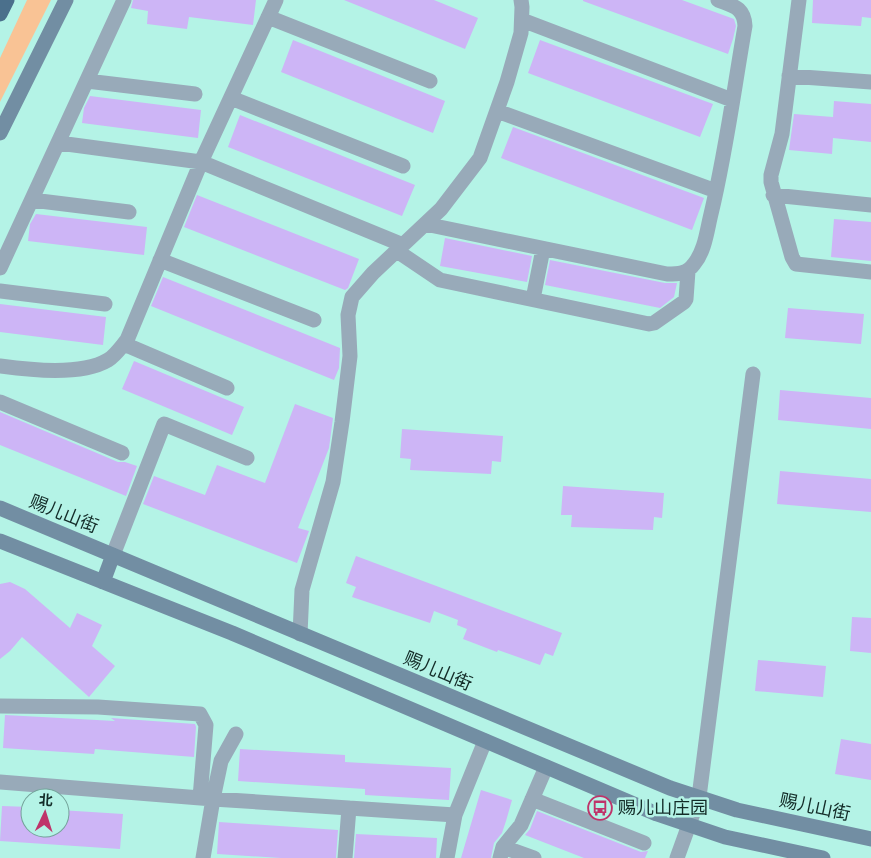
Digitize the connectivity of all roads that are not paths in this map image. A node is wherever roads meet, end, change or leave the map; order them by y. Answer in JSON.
{"nodes":[{"id":1,"x":7,"y":0,"type":"edge"},
{"id":2,"x":66,"y":0,"type":"edge"},
{"id":3,"x":124,"y":0,"type":"edge"},
{"id":4,"x":276,"y":0,"type":"edge"},
{"id":5,"x":521,"y":0,"type":"edge"},
{"id":6,"x":718,"y":0,"type":"edge"},
{"id":7,"x":799,"y":0,"type":"edge"},
{"id":8,"x":0,"y":14,"type":"edge"},
{"id":9,"x":268,"y":17,"type":"junction"},
{"id":10,"x":522,"y":20,"type":"junction"},
{"id":11,"x":789,"y":76,"type":"junction"},
{"id":12,"x":87,"y":81,"type":"junction"},
{"id":13,"x":430,"y":81,"type":"dead end"},
{"id":14,"x":871,"y":82,"type":"edge"},
{"id":15,"x":195,"y":94,"type":"dead end"},
{"id":16,"x":231,"y":98,"type":"junction"},
{"id":17,"x":732,"y":100,"type":"junction"},
{"id":18,"x":497,"y":111,"type":"junction"},
{"id":19,"x":0,"y":133,"type":"edge"},
{"id":20,"x":59,"y":143,"type":"junction"},
{"id":21,"x":201,"y":162,"type":"junction"},
{"id":22,"x":403,"y":166,"type":"dead end"},
{"id":23,"x":716,"y":191,"type":"junction"},
{"id":24,"x":773,"y":195,"type":"junction"},
{"id":25,"x":32,"y":200,"type":"junction"},
{"id":26,"x":871,"y":205,"type":"edge"},
{"id":27,"x":129,"y":212,"type":"dead end"},
{"id":28,"x":425,"y":224,"type":"junction"},
{"id":29,"x":400,"y":248,"type":"junction"},
{"id":30,"x":543,"y":248,"type":"junction"},
{"id":31,"x":160,"y":260,"type":"junction"},
{"id":32,"x":0,"y":268,"type":"edge"},
{"id":33,"x":688,"y":271,"type":"junction"},
{"id":34,"x":871,"y":272,"type":"edge"},
{"id":35,"x":0,"y":291,"type":"edge"},
{"id":36,"x":533,"y":300,"type":"junction"},
{"id":37,"x":105,"y":304,"type":"dead end"},
{"id":38,"x":314,"y":320,"type":"dead end"},
{"id":39,"x":124,"y":344,"type":"junction"},
{"id":40,"x":0,"y":366,"type":"edge"},
{"id":41,"x":753,"y":374,"type":"dead end"},
{"id":42,"x":227,"y":388,"type":"dead end"},
{"id":43,"x":0,"y":402,"type":"edge"},
{"id":44,"x":122,"y":453,"type":"dead end"},
{"id":45,"x":247,"y":458,"type":"dead end"},
{"id":46,"x":0,"y":508,"type":"edge"},
{"id":47,"x":0,"y":541,"type":"edge"},
{"id":48,"x":113,"y":555,"type":"junction"},
{"id":49,"x":103,"y":582,"type":"junction"},
{"id":50,"x":300,"y":634,"type":"junction"},
{"id":51,"x":0,"y":706,"type":"edge"},
{"id":52,"x":236,"y":734,"type":"dead end"},
{"id":53,"x":485,"y":741,"type":"junction"},
{"id":54,"x":546,"y":767,"type":"junction"},
{"id":55,"x":0,"y":782,"type":"edge"},
{"id":56,"x":699,"y":797,"type":"junction"},
{"id":57,"x":207,"y":799,"type":"junction"},
{"id":58,"x":532,"y":800,"type":"junction"},
{"id":59,"x":349,"y":808,"type":"junction"},
{"id":60,"x":455,"y":815,"type":"junction"},
{"id":61,"x":689,"y":825,"type":"junction"},
{"id":62,"x":871,"y":839,"type":"edge"},
{"id":63,"x":644,"y":842,"type":"dead end"},
{"id":64,"x":502,"y":852,"type":"edge"},
{"id":65,"x":203,"y":858,"type":"edge"},
{"id":66,"x":345,"y":858,"type":"edge"},
{"id":67,"x":447,"y":858,"type":"edge"},
{"id":68,"x":534,"y":858,"type":"edge"},
{"id":69,"x":677,"y":858,"type":"edge"},
{"id":70,"x":822,"y":858,"type":"edge"}],
"edges":[{"from":1,"to":8,"type":"highway"},
{"from":2,"to":19,"type":"main road"},
{"from":3,"to":12,"type":"street"},
{"from":4,"to":9,"type":"street"},
{"from":5,"to":10,"type":"street"},
{"from":6,"to":17,"type":"street"},
{"from":7,"to":11,"type":"street"},
{"from":9,"to":13,"type":"street"},
{"from":9,"to":16,"type":"street"},
{"from":10,"to":17,"type":"street"},
{"from":10,"to":18,"type":"street"},
{"from":11,"to":14,"type":"street"},
{"from":11,"to":24,"type":"street"},
{"from":12,"to":15,"type":"street"},
{"from":12,"to":20,"type":"street"},
{"from":16,"to":21,"type":"street"},
{"from":16,"to":22,"type":"street"},
{"from":17,"to":23,"type":"street"},
{"from":18,"to":23,"type":"street"},
{"from":18,"to":28,"type":"street"},
{"from":20,"to":21,"type":"street"},
{"from":20,"to":25,"type":"street"},
{"from":21,"to":29,"type":"street"},
{"from":21,"to":31,"type":"street"},
{"from":23,"to":33,"type":"street"},
{"from":24,"to":26,"type":"street"},
{"from":24,"to":34,"type":"street"},
{"from":25,"to":27,"type":"street"},
{"from":25,"to":32,"type":"street"},
{"from":28,"to":29,"type":"street"},
{"from":28,"to":30,"type":"street"},
{"from":29,"to":36,"type":"street"},
{"from":29,"to":50,"type":"street"},
{"from":30,"to":33,"type":"street"},
{"from":30,"to":36,"type":"street"},
{"from":31,"to":38,"type":"street"},
{"from":31,"to":39,"type":"street"},
{"from":33,"to":36,"type":"street"},
{"from":35,"to":37,"type":"street"},
{"from":39,"to":40,"type":"street"},
{"from":39,"to":42,"type":"street"},
{"from":41,"to":56,"type":"street"},
{"from":43,"to":44,"type":"street"},
{"from":45,"to":48,"type":"street"},
{"from":46,"to":48,"type":"main road","name":"赐儿山街"},
{"from":47,"to":49,"type":"main road"},
{"from":48,"to":49,"type":"main road"},
{"from":48,"to":50,"type":"main road","name":"赐儿山街"},
{"from":49,"to":53,"type":"main road"},
{"from":50,"to":56,"type":"main road","name":"赐儿山街"},
{"from":51,"to":57,"type":"street"},
{"from":52,"to":57,"type":"street"},
{"from":53,"to":54,"type":"main road"},
{"from":53,"to":60,"type":"street"},
{"from":54,"to":58,"type":"street"},
{"from":54,"to":61,"type":"main road"},
{"from":55,"to":57,"type":"street"},
{"from":56,"to":61,"type":"street"},
{"from":56,"to":62,"type":"main road","name":"赐儿山街"},
{"from":57,"to":59,"type":"street"},
{"from":57,"to":65,"type":"street"},
{"from":58,"to":63,"type":"street"},
{"from":58,"to":64,"type":"street"},
{"from":59,"to":60,"type":"street"},
{"from":59,"to":66,"type":"street"},
{"from":60,"to":67,"type":"street"},
{"from":61,"to":69,"type":"street"},
{"from":61,"to":70,"type":"main road"},
{"from":64,"to":68,"type":"street"}]}
